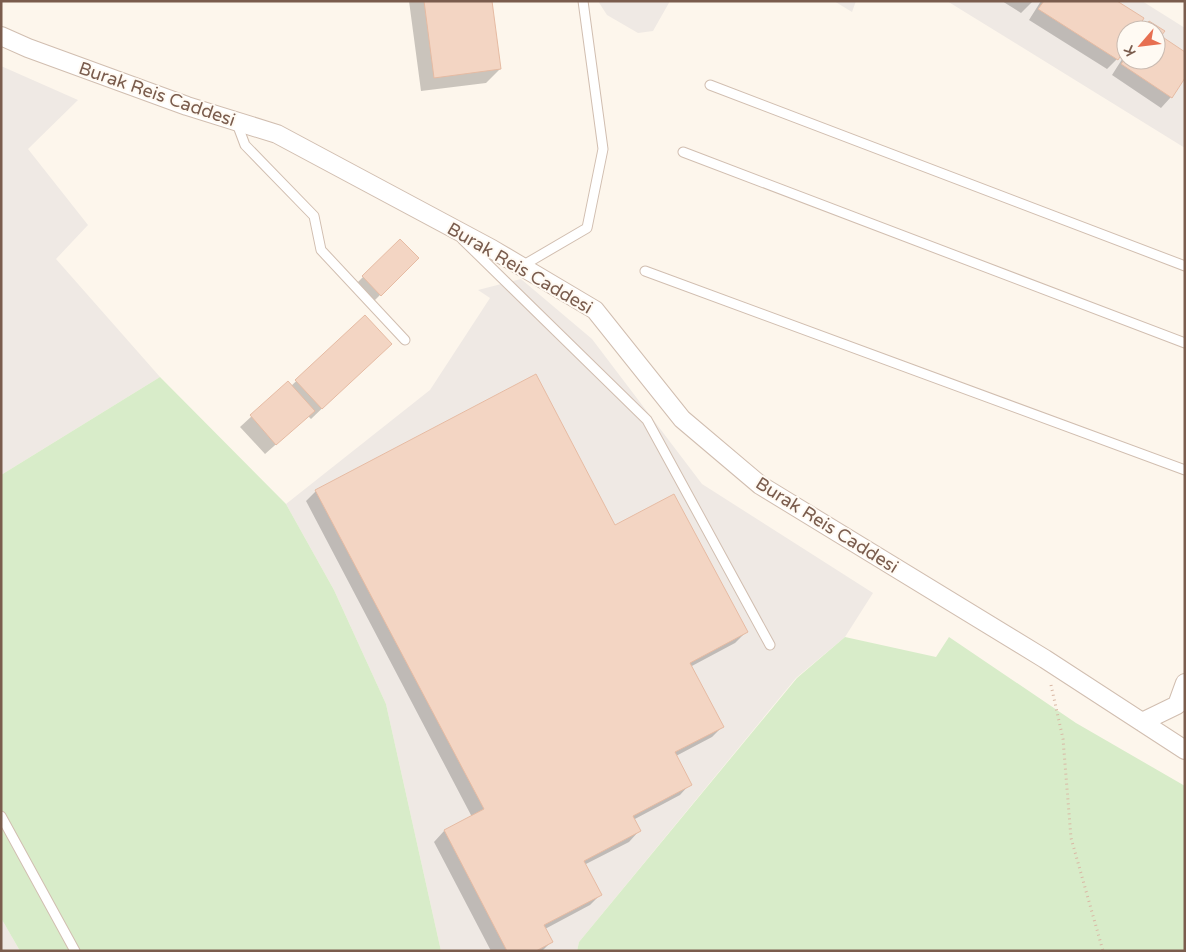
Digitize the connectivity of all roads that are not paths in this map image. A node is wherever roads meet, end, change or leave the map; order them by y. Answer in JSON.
{"nodes":[{"id":1,"x":583,"y":1,"type":"edge"},
{"id":2,"x":1,"y":36,"type":"edge"},
{"id":3,"x":710,"y":85,"type":"dead end"},
{"id":4,"x":236,"y":121,"type":"junction"},
{"id":5,"x":683,"y":152,"type":"dead end"},
{"id":6,"x":449,"y":226,"type":"junction"},
{"id":7,"x":522,"y":266,"type":"junction"},
{"id":8,"x":1185,"y":266,"type":"edge"},
{"id":9,"x":645,"y":271,"type":"dead end"},
{"id":10,"x":405,"y":340,"type":"dead end"},
{"id":11,"x":1185,"y":343,"type":"edge"},
{"id":12,"x":1185,"y":470,"type":"edge"},
{"id":13,"x":770,"y":645,"type":"dead end"},
{"id":14,"x":1185,"y":683,"type":"edge"},
{"id":15,"x":1142,"y":722,"type":"junction"},
{"id":16,"x":1185,"y":750,"type":"edge"},
{"id":17,"x":1,"y":816,"type":"edge"},
{"id":18,"x":75,"y":951,"type":"edge"}],
"edges":[{"from":1,"to":7,"type":"lane"},
{"from":2,"to":4,"type":"street","name":"Burak Reis Caddesi"},
{"from":3,"to":8,"type":"lane"},
{"from":4,"to":6,"type":"street","name":"Burak Reis Caddesi"},
{"from":4,"to":10,"type":"lane"},
{"from":5,"to":11,"type":"lane"},
{"from":6,"to":7,"type":"street","name":"Burak Reis Caddesi"},
{"from":6,"to":13,"type":"lane"},
{"from":7,"to":15,"type":"street","name":"Burak Reis Caddesi"},
{"from":9,"to":12,"type":"lane"},
{"from":14,"to":15,"type":"street"},
{"from":15,"to":16,"type":"street","name":"Burak Reis Caddesi"},
{"from":17,"to":18,"type":"lane"}]}
